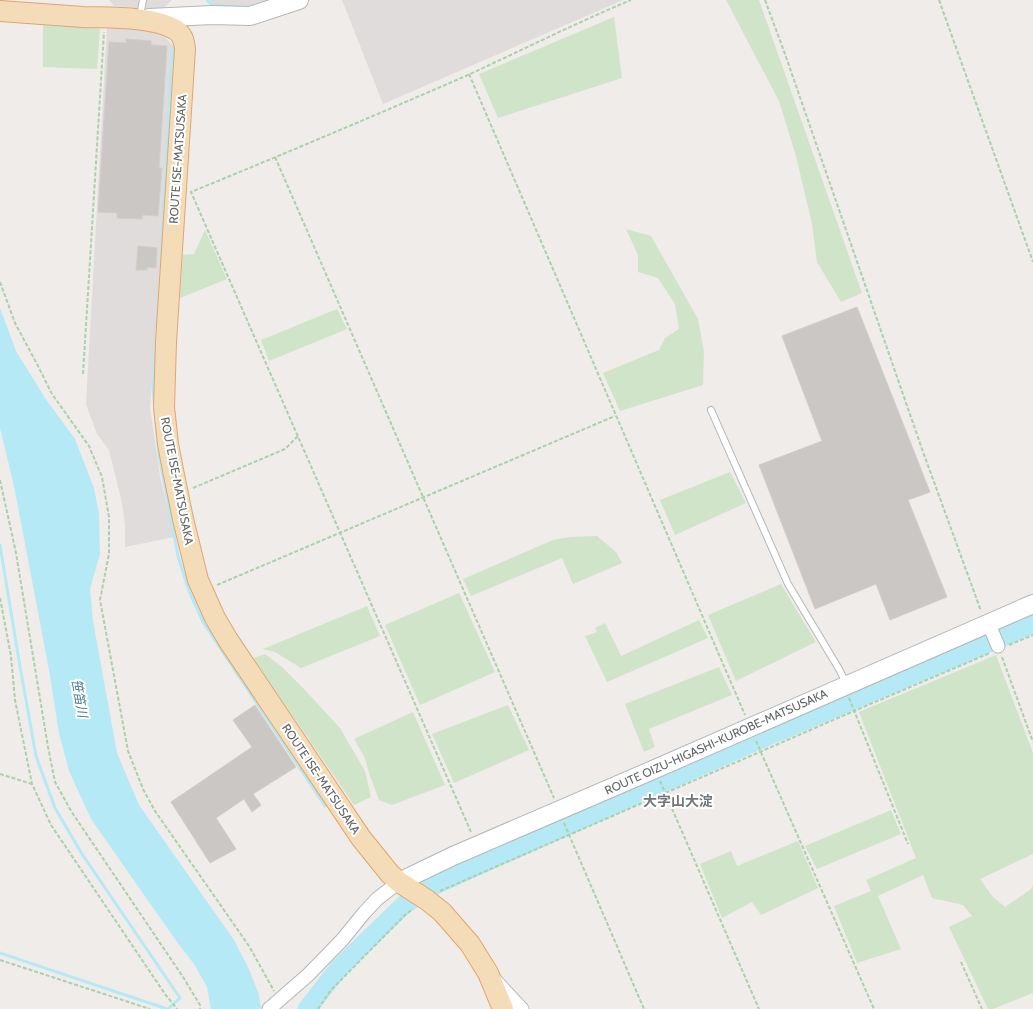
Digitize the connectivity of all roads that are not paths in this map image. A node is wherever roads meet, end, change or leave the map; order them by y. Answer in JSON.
{"nodes":[{"id":1,"x":143,"y":0,"type":"edge"},
{"id":2,"x":299,"y":0,"type":"edge"},
{"id":3,"x":0,"y":11,"type":"edge"},
{"id":4,"x":204,"y":15,"type":"junction"},
{"id":5,"x":134,"y":18,"type":"junction"},
{"id":6,"x":185,"y":49,"type":"junction"},
{"id":7,"x":711,"y":410,"type":"dead end"},
{"id":8,"x":1033,"y":604,"type":"edge"},
{"id":9,"x":988,"y":625,"type":"junction"},
{"id":10,"x":999,"y":648,"type":"road end"},
{"id":11,"x":846,"y":685,"type":"junction"},
{"id":12,"x":416,"y":893,"type":"junction"},
{"id":13,"x":488,"y":973,"type":"junction"},
{"id":14,"x":274,"y":1005,"type":"edge"},
{"id":15,"x":503,"y":1009,"type":"edge"},
{"id":16,"x":522,"y":1009,"type":"edge"}],
"edges":[{"from":1,"to":5,"type":"lane"},
{"from":2,"to":4,"type":"main road"},
{"from":3,"to":5,"type":"main road","name":"ROUTE ISE-MATSUSAKA"},
{"from":4,"to":5,"type":"main road"},
{"from":4,"to":6,"type":"main road"},
{"from":5,"to":6,"type":"main road","name":"ROUTE ISE-MATSUSAKA"},
{"from":6,"to":12,"type":"main road","name":"ROUTE ISE-MATSUSAKA"},
{"from":7,"to":11,"type":"lane"},
{"from":8,"to":9,"type":"main road","name":"ROUTE OIZU-HIGASHI-KUROBE-MATSUSAKA"},
{"from":9,"to":10,"type":"street"},
{"from":9,"to":11,"type":"main road","name":"ROUTE OIZU-HIGASHI-KUROBE-MATSUSAKA"},
{"from":11,"to":12,"type":"main road","name":"ROUTE OIZU-HIGASHI-KUROBE-MATSUSAKA"},
{"from":12,"to":13,"type":"main road","name":"ROUTE ISE-MATSUSAKA"},
{"from":12,"to":14,"type":"street"},
{"from":13,"to":15,"type":"main road","name":"ROUTE ISE-MATSUSAKA"},
{"from":13,"to":16,"type":"street"}]}
